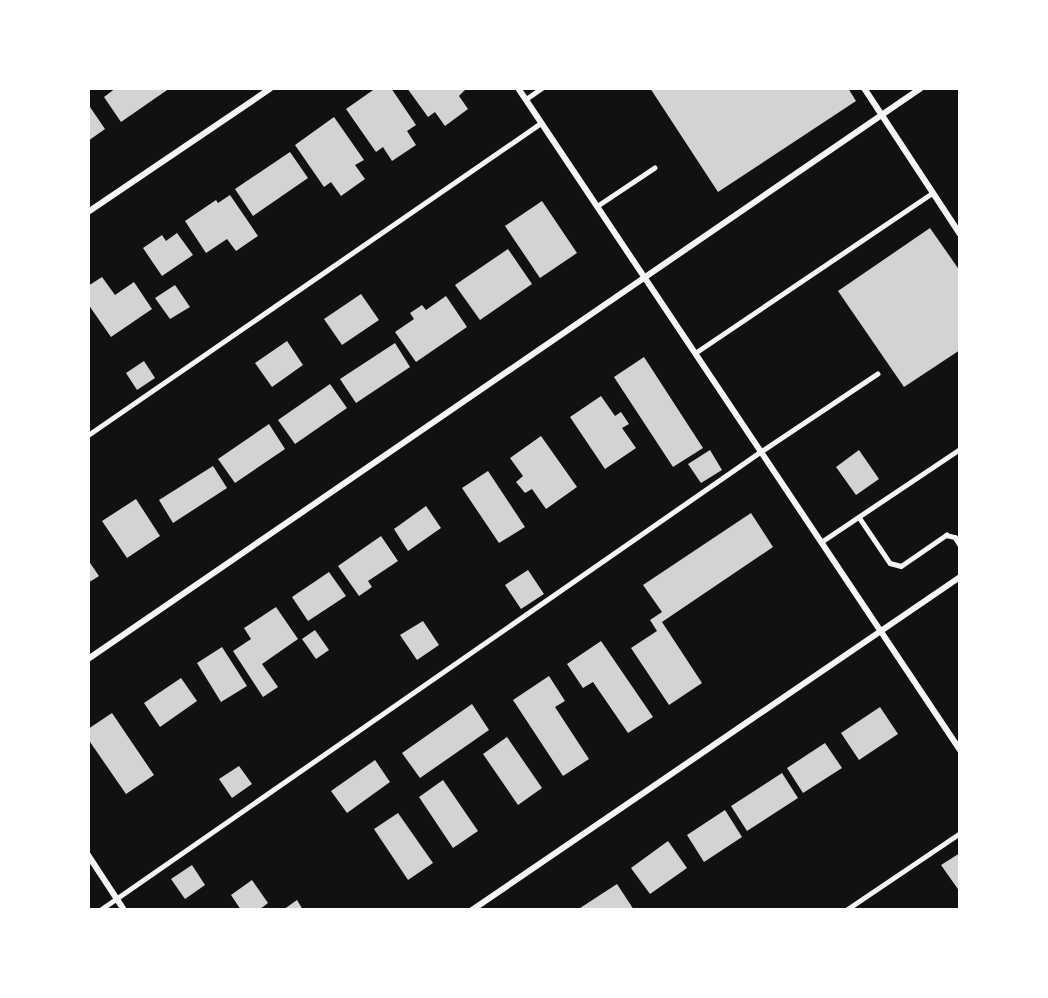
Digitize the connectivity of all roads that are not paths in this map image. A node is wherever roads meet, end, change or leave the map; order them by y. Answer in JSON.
{"nodes":[{"id":1,"x":270,"y":88,"type":"edge"},
{"id":2,"x":518,"y":88,"type":"edge"},
{"id":3,"x":542,"y":88,"type":"edge"},
{"id":4,"x":864,"y":88,"type":"edge"},
{"id":5,"x":921,"y":88,"type":"edge"},
{"id":6,"x":525,"y":99,"type":"junction"},
{"id":7,"x":882,"y":116,"type":"junction"},
{"id":8,"x":542,"y":123,"type":"junction"},
{"id":9,"x":654,"y":168,"type":"dead end"},
{"id":10,"x":932,"y":193,"type":"junction"},
{"id":11,"x":597,"y":206,"type":"junction"},
{"id":12,"x":88,"y":212,"type":"edge"},
{"id":13,"x":960,"y":234,"type":"edge"},
{"id":14,"x":646,"y":280,"type":"junction"},
{"id":15,"x":695,"y":353,"type":"junction"},
{"id":16,"x":877,"y":374,"type":"dead end"},
{"id":17,"x":88,"y":435,"type":"edge"},
{"id":18,"x":960,"y":449,"type":"edge"},
{"id":19,"x":760,"y":452,"type":"junction"},
{"id":20,"x":859,"y":516,"type":"junction"},
{"id":21,"x":820,"y":542,"type":"junction"},
{"id":22,"x":960,"y":544,"type":"edge"},
{"id":23,"x":960,"y":577,"type":"edge"},
{"id":24,"x":880,"y":632,"type":"junction"},
{"id":25,"x":88,"y":659,"type":"edge"},
{"id":26,"x":960,"y":750,"type":"edge"},
{"id":27,"x":960,"y":833,"type":"edge"},
{"id":28,"x":88,"y":855,"type":"edge"},
{"id":29,"x":117,"y":898,"type":"junction"},
{"id":30,"x":100,"y":909,"type":"edge"},
{"id":31,"x":124,"y":909,"type":"edge"},
{"id":32,"x":472,"y":909,"type":"edge"},
{"id":33,"x":846,"y":909,"type":"edge"}],
"edges":[{"from":1,"to":12,"type":"street"},
{"from":2,"to":6,"type":"street"},
{"from":3,"to":6,"type":"lane"},
{"from":4,"to":7,"type":"street"},
{"from":5,"to":7,"type":"street"},
{"from":6,"to":8,"type":"street"},
{"from":7,"to":10,"type":"street"},
{"from":7,"to":14,"type":"street"},
{"from":8,"to":11,"type":"street"},
{"from":8,"to":17,"type":"lane"},
{"from":9,"to":11,"type":"lane"},
{"from":10,"to":13,"type":"street"},
{"from":10,"to":15,"type":"lane"},
{"from":11,"to":14,"type":"street"},
{"from":14,"to":15,"type":"street"},
{"from":14,"to":25,"type":"street"},
{"from":15,"to":19,"type":"street"},
{"from":16,"to":19,"type":"lane"},
{"from":18,"to":20,"type":"lane"},
{"from":19,"to":21,"type":"street"},
{"from":19,"to":29,"type":"lane"},
{"from":20,"to":21,"type":"lane"},
{"from":20,"to":22,"type":"lane"},
{"from":21,"to":24,"type":"street"},
{"from":23,"to":24,"type":"street"},
{"from":24,"to":26,"type":"street"},
{"from":24,"to":32,"type":"street"},
{"from":27,"to":33,"type":"lane"},
{"from":28,"to":29,"type":"street"},
{"from":29,"to":30,"type":"lane"},
{"from":29,"to":31,"type":"street"}]}
